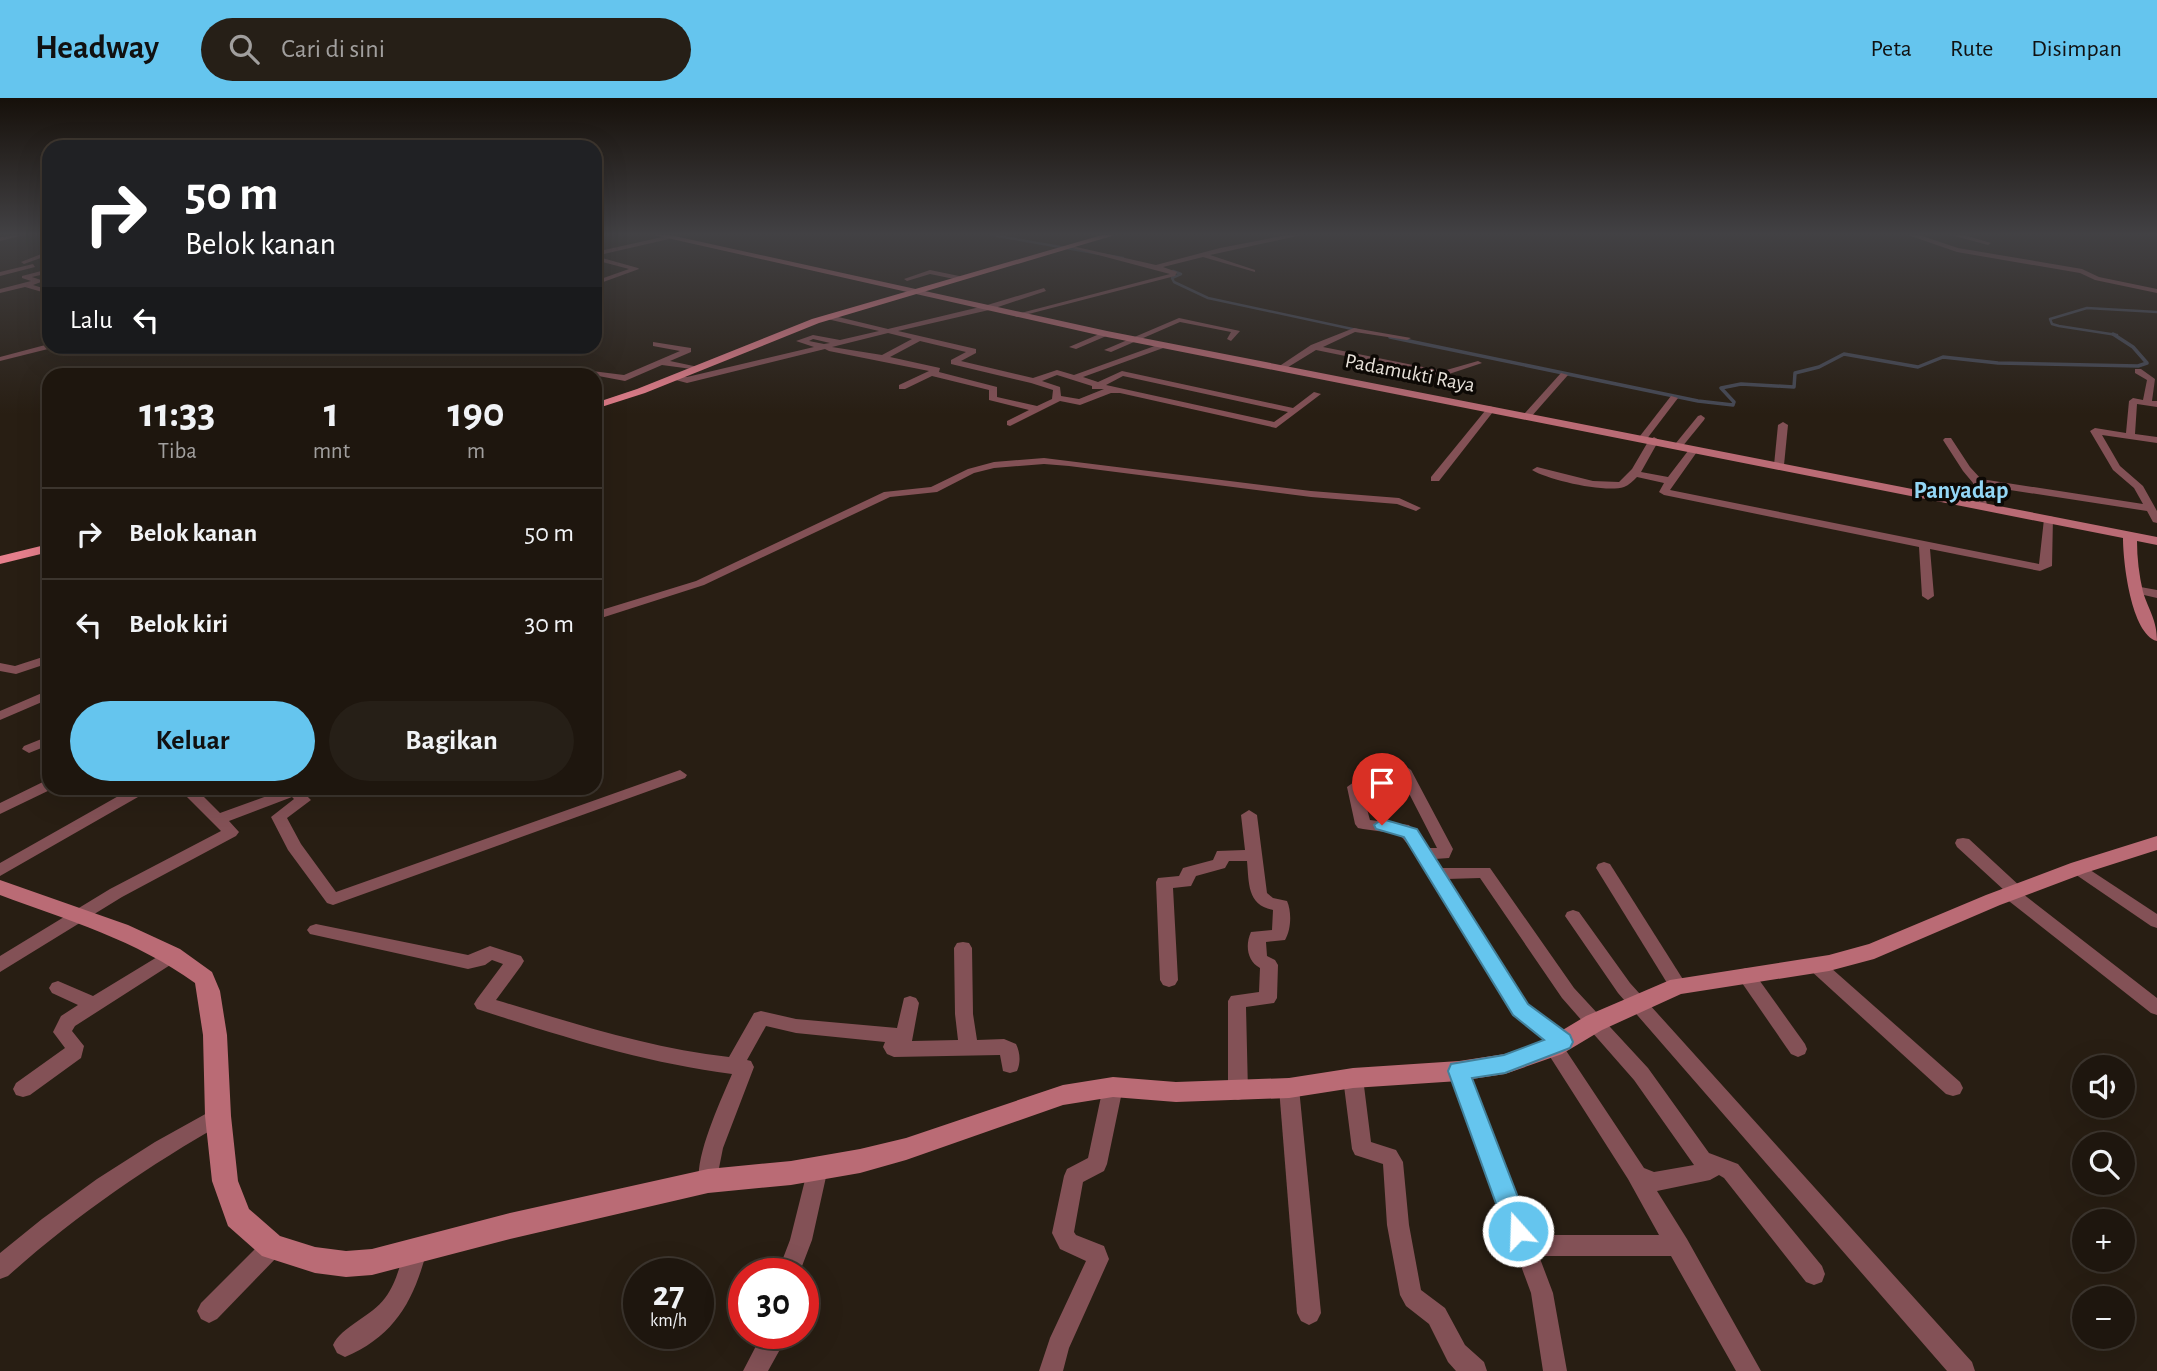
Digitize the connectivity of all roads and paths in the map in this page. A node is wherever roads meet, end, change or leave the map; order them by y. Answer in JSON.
{"nodes":[{"id":1,"x":908,"y":294,"type":"edge"},
{"id":2,"x":927,"y":294,"type":"edge"},
{"id":3,"x":1030,"y":294,"type":"edge"},
{"id":4,"x":1094,"y":294,"type":"edge"},
{"id":5,"x":986,"y":308,"type":"junction"},
{"id":6,"x":1017,"y":315,"type":"junction"},
{"id":7,"x":830,"y":317,"type":"junction"},
{"id":8,"x":1228,"y":322,"type":"dead end"},
{"id":9,"x":1220,"y":327,"type":"junction"},
{"id":10,"x":888,"y":331,"type":"junction"},
{"id":11,"x":1107,"y":334,"type":"junction"},
{"id":12,"x":919,"y":338,"type":"junction"},
{"id":13,"x":1407,"y":338,"type":"dead end"},
{"id":14,"x":1135,"y":339,"type":"junction"},
{"id":15,"x":1231,"y":339,"type":"dead end"},
{"id":16,"x":842,"y":343,"type":"junction"},
{"id":17,"x":656,"y":344,"type":"dead end"},
{"id":18,"x":1163,"y":345,"type":"junction"},
{"id":19,"x":825,"y":347,"type":"junction"},
{"id":20,"x":1314,"y":347,"type":"junction"},
{"id":21,"x":42,"y":348,"type":"edge"},
{"id":22,"x":1073,"y":348,"type":"dead end"},
{"id":23,"x":1108,"y":350,"type":"dead end"},
{"id":24,"x":883,"y":358,"type":"junction"},
{"id":25,"x":0,"y":359,"type":"edge"},
{"id":26,"x":662,"y":362,"type":"junction"},
{"id":27,"x":954,"y":362,"type":"junction"},
{"id":28,"x":1478,"y":363,"type":"dead end"},
{"id":29,"x":1282,"y":367,"type":"junction"},
{"id":30,"x":699,"y":368,"type":"junction"},
{"id":31,"x":2138,"y":371,"type":"dead end"},
{"id":32,"x":934,"y":372,"type":"junction"},
{"id":33,"x":602,"y":375,"type":"edge"},
{"id":34,"x":1564,"y":375,"type":"dead end"},
{"id":35,"x":1076,"y":377,"type":"junction"},
{"id":36,"x":676,"y":379,"type":"junction"},
{"id":37,"x":1034,"y":381,"type":"junction"},
{"id":38,"x":1099,"y":385,"type":"junction"},
{"id":39,"x":902,"y":387,"type":"dead end"},
{"id":40,"x":1184,"y":387,"type":"junction"},
{"id":41,"x":1115,"y":390,"type":"junction"},
{"id":42,"x":1317,"y":394,"type":"dead end"},
{"id":43,"x":1057,"y":398,"type":"junction"},
{"id":44,"x":1674,"y":398,"type":"dead end"},
{"id":45,"x":1164,"y":400,"type":"junction"},
{"id":46,"x":1076,"y":402,"type":"junction"},
{"id":47,"x":2152,"y":403,"type":"edge"},
{"id":48,"x":602,"y":404,"type":"edge"},
{"id":49,"x":1492,"y":408,"type":"junction"},
{"id":50,"x":1037,"y":409,"type":"junction"},
{"id":51,"x":1295,"y":411,"type":"junction"},
{"id":52,"x":1528,"y":415,"type":"junction"},
{"id":53,"x":1700,"y":418,"type":"dead end"},
{"id":54,"x":1010,"y":423,"type":"dead end"},
{"id":55,"x":1783,"y":425,"type":"dead end"},
{"id":56,"x":2130,"y":436,"type":"junction"},
{"id":57,"x":1649,"y":439,"type":"junction"},
{"id":58,"x":1948,"y":440,"type":"dead end"},
{"id":59,"x":2157,"y":440,"type":"edge"},
{"id":60,"x":1679,"y":445,"type":"junction"},
{"id":61,"x":1694,"y":449,"type":"junction"},
{"id":62,"x":1779,"y":465,"type":"junction"},
{"id":63,"x":1537,"y":470,"type":"dead end"},
{"id":64,"x":1633,"y":473,"type":"junction"},
{"id":65,"x":1434,"y":479,"type":"dead end"},
{"id":66,"x":1670,"y":481,"type":"junction"},
{"id":67,"x":1978,"y":481,"type":"junction"},
{"id":68,"x":1982,"y":506,"type":"junction"},
{"id":69,"x":1416,"y":508,"type":"dead end"},
{"id":70,"x":2150,"y":508,"type":"junction"},
{"id":71,"x":2049,"y":519,"type":"junction"},
{"id":72,"x":2157,"y":520,"type":"edge"},
{"id":73,"x":2130,"y":536,"type":"junction"},
{"id":74,"x":2157,"y":541,"type":"edge"},
{"id":75,"x":1924,"y":543,"type":"junction"},
{"id":76,"x":42,"y":550,"type":"edge"},
{"id":77,"x":0,"y":560,"type":"edge"},
{"id":78,"x":2134,"y":590,"type":"junction"},
{"id":79,"x":2157,"y":594,"type":"edge"},
{"id":80,"x":1928,"y":596,"type":"dead end"},
{"id":81,"x":602,"y":614,"type":"edge"},
{"id":82,"x":2157,"y":636,"type":"edge"},
{"id":83,"x":42,"y":661,"type":"edge"},
{"id":84,"x":0,"y":667,"type":"edge"},
{"id":85,"x":42,"y":697,"type":"edge"},
{"id":86,"x":0,"y":716,"type":"edge"},
{"id":87,"x":42,"y":743,"type":"edge"},
{"id":88,"x":29,"y":749,"type":"dead end"},
{"id":89,"x":1404,"y":770,"type":"dead end"},
{"id":90,"x":680,"y":775,"type":"dead end"},
{"id":91,"x":1354,"y":787,"type":"dead end"},
{"id":92,"x":42,"y":788,"type":"edge"},
{"id":93,"x":131,"y":795,"type":"edge"},
{"id":94,"x":193,"y":795,"type":"edge"},
{"id":95,"x":286,"y":795,"type":"edge"},
{"id":96,"x":300,"y":795,"type":"edge"},
{"id":97,"x":0,"y":809,"type":"edge"},
{"id":98,"x":1249,"y":815,"type":"dead end"},
{"id":99,"x":218,"y":819,"type":"junction"},
{"id":100,"x":1963,"y":843,"type":"dead end"},
{"id":101,"x":2157,"y":843,"type":"edge"},
{"id":102,"x":1424,"y":853,"type":"junction"},
{"id":103,"x":1255,"y":856,"type":"junction"},
{"id":104,"x":5,"y":867,"type":"edge"},
{"id":105,"x":1604,"y":868,"type":"dead end"},
{"id":106,"x":2078,"y":868,"type":"junction"},
{"id":107,"x":1436,"y":874,"type":"junction"},
{"id":108,"x":0,"y":887,"type":"edge"},
{"id":109,"x":2012,"y":891,"type":"junction"},
{"id":110,"x":88,"y":910,"type":"junction"},
{"id":111,"x":1573,"y":916,"type":"dead end"},
{"id":112,"x":2157,"y":922,"type":"edge"},
{"id":113,"x":316,"y":930,"type":"dead end"},
{"id":114,"x":963,"y":948,"type":"dead end"},
{"id":115,"x":172,"y":955,"type":"junction"},
{"id":116,"x":0,"y":965,"type":"edge"},
{"id":117,"x":1816,"y":965,"type":"junction"},
{"id":118,"x":1746,"y":975,"type":"junction"},
{"id":119,"x":1169,"y":980,"type":"dead end"},
{"id":120,"x":1675,"y":982,"type":"junction"},
{"id":121,"x":58,"y":988,"type":"dead end"},
{"id":122,"x":1632,"y":997,"type":"junction"},
{"id":123,"x":910,"y":1003,"type":"dead end"},
{"id":124,"x":95,"y":1005,"type":"junction"},
{"id":125,"x":2157,"y":1009,"type":"edge"},
{"id":126,"x":1589,"y":1018,"type":"junction"},
{"id":127,"x":905,"y":1036,"type":"junction"},
{"id":128,"x":1553,"y":1036,"type":"junction"},
{"id":129,"x":968,"y":1046,"type":"junction"},
{"id":130,"x":1798,"y":1049,"type":"dead end"},
{"id":131,"x":1010,"y":1065,"type":"dead end"},
{"id":132,"x":734,"y":1066,"type":"junction"},
{"id":133,"x":1459,"y":1071,"type":"junction"},
{"id":134,"x":1353,"y":1078,"type":"junction"},
{"id":135,"x":1238,"y":1082,"type":"junction"},
{"id":136,"x":1113,"y":1087,"type":"junction"},
{"id":137,"x":1289,"y":1088,"type":"junction"},
{"id":138,"x":1952,"y":1088,"type":"dead end"},
{"id":139,"x":23,"y":1089,"type":"dead end"},
{"id":140,"x":218,"y":1116,"type":"junction"},
{"id":141,"x":1705,"y":1163,"type":"junction"},
{"id":142,"x":818,"y":1168,"type":"junction"},
{"id":143,"x":1637,"y":1175,"type":"junction"},
{"id":144,"x":709,"y":1178,"type":"junction"},
{"id":145,"x":1524,"y":1245,"type":"junction"},
{"id":146,"x":1679,"y":1246,"type":"junction"},
{"id":147,"x":272,"y":1247,"type":"junction"},
{"id":148,"x":416,"y":1250,"type":"junction"},
{"id":149,"x":794,"y":1258,"type":"edge"},
{"id":150,"x":0,"y":1268,"type":"edge"},
{"id":151,"x":1814,"y":1274,"type":"dead end"},
{"id":152,"x":209,"y":1311,"type":"dead end"},
{"id":153,"x":1309,"y":1313,"type":"dead end"},
{"id":154,"x":345,"y":1345,"type":"dead end"},
{"id":155,"x":768,"y":1349,"type":"edge"},
{"id":156,"x":754,"y":1371,"type":"edge"},
{"id":157,"x":1051,"y":1371,"type":"edge"},
{"id":158,"x":1475,"y":1371,"type":"edge"},
{"id":159,"x":1555,"y":1371,"type":"edge"},
{"id":160,"x":1749,"y":1371,"type":"edge"},
{"id":161,"x":1963,"y":1371,"type":"edge"}],
"edges":[{"from":1,"to":7,"type":"main road"},
{"from":2,"to":5,"type":"street","name":"Padamukti Raya"},
{"from":3,"to":5,"type":"street"},
{"from":4,"to":6,"type":"street"},
{"from":5,"to":6,"type":"street","name":"Padamukti Raya"},
{"from":5,"to":10,"type":"street"},
{"from":6,"to":11,"type":"street","name":"Padamukti Raya"},
{"from":7,"to":10,"type":"street"},
{"from":7,"to":30,"type":"main road"},
{"from":8,"to":9,"type":"street"},
{"from":9,"to":14,"type":"street"},
{"from":9,"to":15,"type":"street"},
{"from":10,"to":12,"type":"street"},
{"from":10,"to":16,"type":"street"},
{"from":11,"to":14,"type":"street","name":"Padamukti Raya"},
{"from":11,"to":22,"type":"street"},
{"from":12,"to":24,"type":"street"},
{"from":12,"to":27,"type":"street"},
{"from":13,"to":20,"type":"street"},
{"from":14,"to":18,"type":"street","name":"Padamukti Raya"},
{"from":14,"to":23,"type":"street"},
{"from":16,"to":19,"type":"street"},
{"from":16,"to":19,"type":"street"},
{"from":17,"to":26,"type":"street"},
{"from":18,"to":29,"type":"street","name":"Padamukti Raya"},
{"from":18,"to":35,"type":"street"},
{"from":19,"to":24,"type":"street"},
{"from":19,"to":36,"type":"street"},
{"from":20,"to":28,"type":"street"},
{"from":20,"to":29,"type":"street"},
{"from":21,"to":25,"type":"street"},
{"from":24,"to":32,"type":"street"},
{"from":26,"to":30,"type":"street"},
{"from":26,"to":33,"type":"street"},
{"from":27,"to":32,"type":"street"},
{"from":27,"to":37,"type":"street"},
{"from":29,"to":49,"type":"street","name":"Padamukti Raya"},
{"from":30,"to":36,"type":"main road"},
{"from":31,"to":47,"type":"street"},
{"from":32,"to":39,"type":"street"},
{"from":32,"to":50,"type":"street"},
{"from":34,"to":52,"type":"street"},
{"from":35,"to":37,"type":"street"},
{"from":35,"to":38,"type":"street"},
{"from":36,"to":48,"type":"main road"},
{"from":37,"to":43,"type":"street"},
{"from":38,"to":40,"type":"street"},
{"from":38,"to":41,"type":"street"},
{"from":38,"to":46,"type":"street"},
{"from":40,"to":45,"type":"street"},
{"from":40,"to":51,"type":"street"},
{"from":41,"to":45,"type":"street"},
{"from":41,"to":46,"type":"street"},
{"from":42,"to":51,"type":"street"},
{"from":43,"to":46,"type":"street"},
{"from":43,"to":50,"type":"street"},
{"from":44,"to":57,"type":"street"},
{"from":45,"to":51,"type":"street"},
{"from":47,"to":56,"type":"street"},
{"from":49,"to":52,"type":"street","name":"Padamukti Raya"},
{"from":49,"to":65,"type":"street"},
{"from":50,"to":54,"type":"street"},
{"from":52,"to":57,"type":"street","name":"Padamukti Raya"},
{"from":53,"to":60,"type":"street"},
{"from":55,"to":62,"type":"street"},
{"from":56,"to":59,"type":"street"},
{"from":56,"to":70,"type":"street"},
{"from":57,"to":60,"type":"street","name":"Padamukti Raya"},
{"from":57,"to":64,"type":"street"},
{"from":58,"to":67,"type":"street"},
{"from":60,"to":61,"type":"street","name":"Padamukti Raya"},
{"from":61,"to":62,"type":"street","name":"Padamukti Raya"},
{"from":61,"to":66,"type":"street"},
{"from":62,"to":68,"type":"street","name":"Padamukti Raya"},
{"from":63,"to":64,"type":"street"},
{"from":64,"to":66,"type":"street"},
{"from":66,"to":75,"type":"street"},
{"from":67,"to":68,"type":"street"},
{"from":67,"to":70,"type":"street"},
{"from":68,"to":71,"type":"street","name":"Padamukti Raya"},
{"from":69,"to":81,"type":"street"},
{"from":70,"to":72,"type":"street"},
{"from":71,"to":73,"type":"street","name":"Padamukti Raya"},
{"from":71,"to":75,"type":"street"},
{"from":73,"to":74,"type":"street","name":"Padamukti Raya"},
{"from":73,"to":78,"type":"street"},
{"from":75,"to":80,"type":"street"},
{"from":76,"to":77,"type":"main road"},
{"from":78,"to":79,"type":"street"},
{"from":78,"to":82,"type":"street"},
{"from":83,"to":84,"type":"street"},
{"from":85,"to":86,"type":"street"},
{"from":87,"to":88,"type":"street"},
{"from":89,"to":102,"type":"street"},
{"from":90,"to":96,"type":"street"},
{"from":91,"to":102,"type":"street"},
{"from":92,"to":97,"type":"street"},
{"from":93,"to":104,"type":"street"},
{"from":94,"to":99,"type":"street"},
{"from":95,"to":99,"type":"street"},
{"from":98,"to":103,"type":"street"},
{"from":99,"to":110,"type":"street"},
{"from":100,"to":109,"type":"street"},
{"from":101,"to":106,"type":"street"},
{"from":102,"to":107,"type":"street"},
{"from":103,"to":119,"type":"street"},
{"from":103,"to":135,"type":"street"},
{"from":105,"to":120,"type":"street"},
{"from":106,"to":109,"type":"street"},
{"from":106,"to":112,"type":"street"},
{"from":107,"to":126,"type":"street"},
{"from":107,"to":128,"type":"street"},
{"from":108,"to":110,"type":"street"},
{"from":109,"to":117,"type":"street"},
{"from":109,"to":125,"type":"street"},
{"from":110,"to":115,"type":"street"},
{"from":110,"to":116,"type":"street"},
{"from":111,"to":122,"type":"street"},
{"from":113,"to":132,"type":"street"},
{"from":114,"to":129,"type":"street"},
{"from":115,"to":124,"type":"street"},
{"from":115,"to":140,"type":"street"},
{"from":117,"to":118,"type":"street"},
{"from":117,"to":138,"type":"street"},
{"from":118,"to":120,"type":"street"},
{"from":118,"to":130,"type":"street"},
{"from":120,"to":122,"type":"street"},
{"from":121,"to":124,"type":"street"},
{"from":122,"to":126,"type":"street"},
{"from":122,"to":161,"type":"street"},
{"from":123,"to":127,"type":"street"},
{"from":124,"to":139,"type":"street"},
{"from":126,"to":128,"type":"street"},
{"from":126,"to":141,"type":"street"},
{"from":127,"to":129,"type":"street"},
{"from":127,"to":132,"type":"street"},
{"from":128,"to":133,"type":"street"},
{"from":128,"to":143,"type":"street"},
{"from":129,"to":131,"type":"street"},
{"from":132,"to":144,"type":"street"},
{"from":133,"to":134,"type":"street"},
{"from":133,"to":145,"type":"street"},
{"from":134,"to":137,"type":"street"},
{"from":134,"to":158,"type":"street"},
{"from":135,"to":136,"type":"street"},
{"from":135,"to":137,"type":"street"},
{"from":136,"to":142,"type":"street"},
{"from":136,"to":157,"type":"street"},
{"from":137,"to":153,"type":"street"},
{"from":140,"to":147,"type":"street"},
{"from":140,"to":150,"type":"street"},
{"from":141,"to":143,"type":"street"},
{"from":141,"to":151,"type":"street"},
{"from":142,"to":144,"type":"street"},
{"from":142,"to":149,"type":"street"},
{"from":143,"to":146,"type":"street"},
{"from":144,"to":148,"type":"street"},
{"from":145,"to":146,"type":"street"},
{"from":145,"to":159,"type":"street"},
{"from":146,"to":160,"type":"street"},
{"from":147,"to":148,"type":"street"},
{"from":147,"to":152,"type":"street"},
{"from":148,"to":154,"type":"street"},
{"from":155,"to":156,"type":"street"}]}
